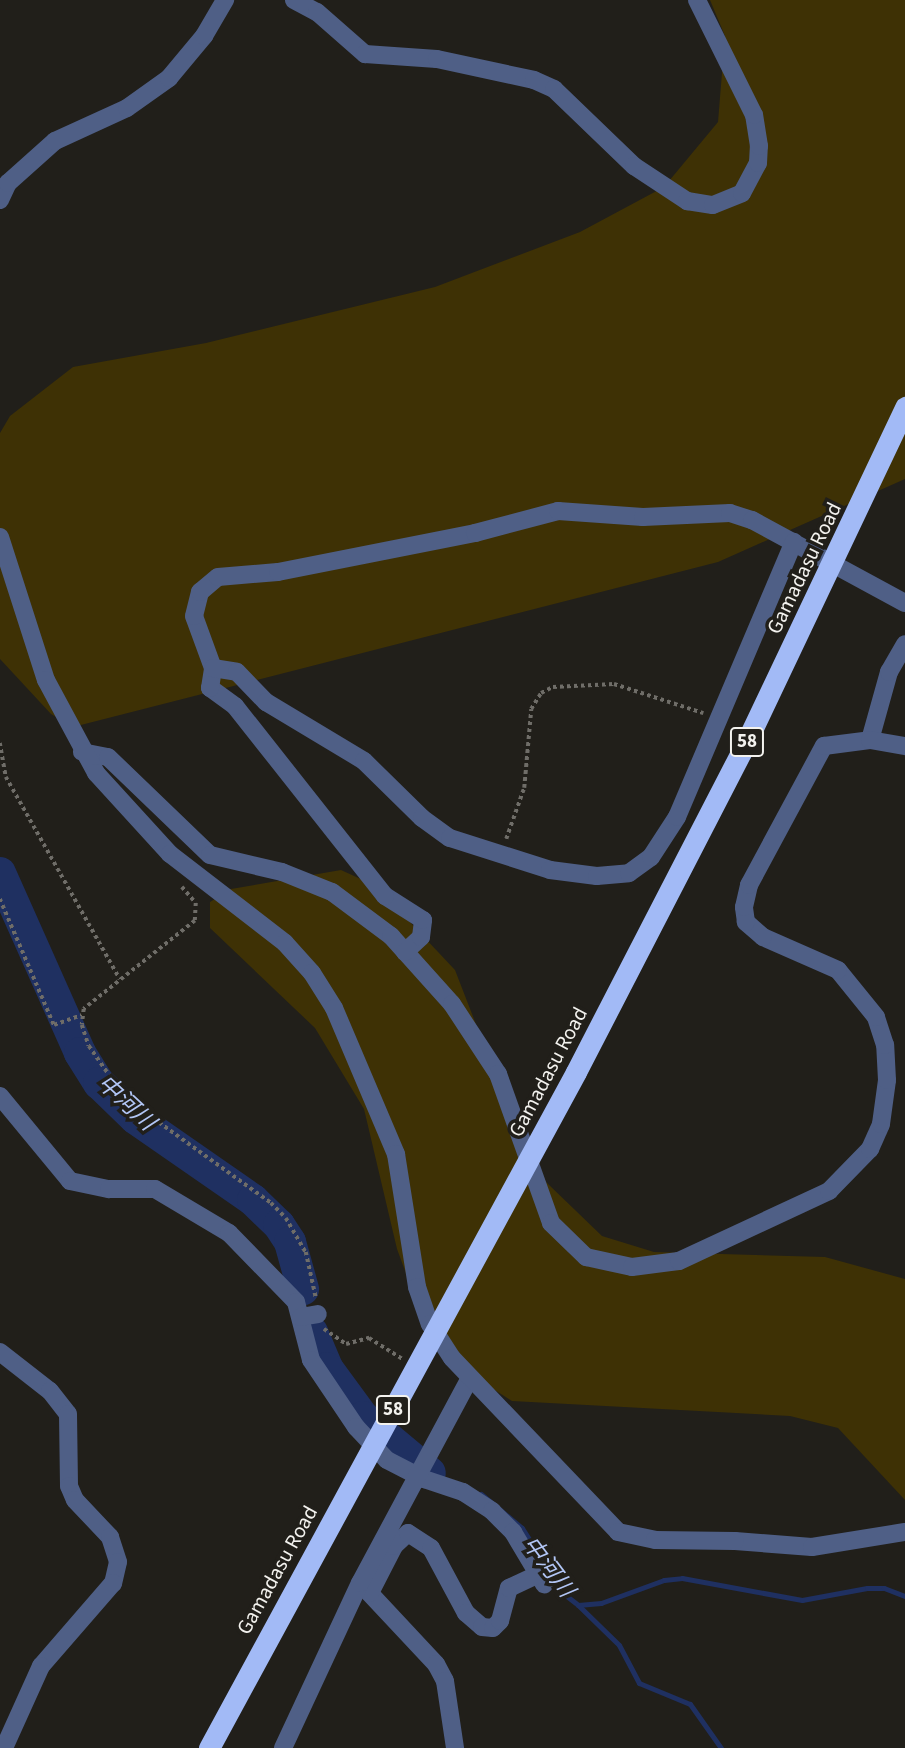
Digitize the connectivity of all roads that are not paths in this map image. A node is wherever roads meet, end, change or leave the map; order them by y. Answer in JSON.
{"nodes":[{"id":1,"x":225,"y":0,"type":"edge"},
{"id":2,"x":294,"y":0,"type":"edge"},
{"id":3,"x":697,"y":0,"type":"edge"},
{"id":4,"x":4,"y":180,"type":"edge"},
{"id":5,"x":0,"y":200,"type":"edge"},
{"id":6,"x":905,"y":407,"type":"edge"},
{"id":7,"x":0,"y":537,"type":"edge"},
{"id":8,"x":797,"y":543,"type":"junction"},
{"id":9,"x":905,"y":603,"type":"edge"},
{"id":10,"x":905,"y":644,"type":"edge"},
{"id":11,"x":213,"y":668,"type":"junction"},
{"id":12,"x":870,"y":740,"type":"junction"},
{"id":13,"x":905,"y":746,"type":"edge"},
{"id":14,"x":82,"y":752,"type":"junction"},
{"id":15,"x":405,"y":952,"type":"junction"},
{"id":16,"x":0,"y":1096,"type":"edge"},
{"id":17,"x":0,"y":1352,"type":"edge"},
{"id":18,"x":469,"y":1380,"type":"junction"},
{"id":19,"x":905,"y":1532,"type":"edge"},
{"id":20,"x":365,"y":1588,"type":"junction"},
{"id":21,"x":4,"y":1748,"type":"edge"},
{"id":22,"x":209,"y":1748,"type":"edge"},
{"id":23,"x":283,"y":1748,"type":"edge"},
{"id":24,"x":455,"y":1748,"type":"edge"}],
"edges":[{"from":1,"to":4,"type":"street"},
{"from":2,"to":3,"type":"street"},
{"from":4,"to":5,"type":"street"},
{"from":6,"to":22,"type":"highway","name":"Gamadasu Road","number":"58"},
{"from":7,"to":14,"type":"street"},
{"from":8,"to":9,"type":"street"},
{"from":8,"to":11,"type":"street"},
{"from":8,"to":11,"type":"street"},
{"from":10,"to":12,"type":"street"},
{"from":11,"to":15,"type":"street"},
{"from":12,"to":13,"type":"street"},
{"from":12,"to":15,"type":"street"},
{"from":14,"to":15,"type":"street"},
{"from":14,"to":18,"type":"street"},
{"from":16,"to":20,"type":"street"},
{"from":17,"to":21,"type":"street"},
{"from":18,"to":19,"type":"street"},
{"from":18,"to":20,"type":"street"},
{"from":20,"to":23,"type":"street"},
{"from":20,"to":24,"type":"street"}]}
